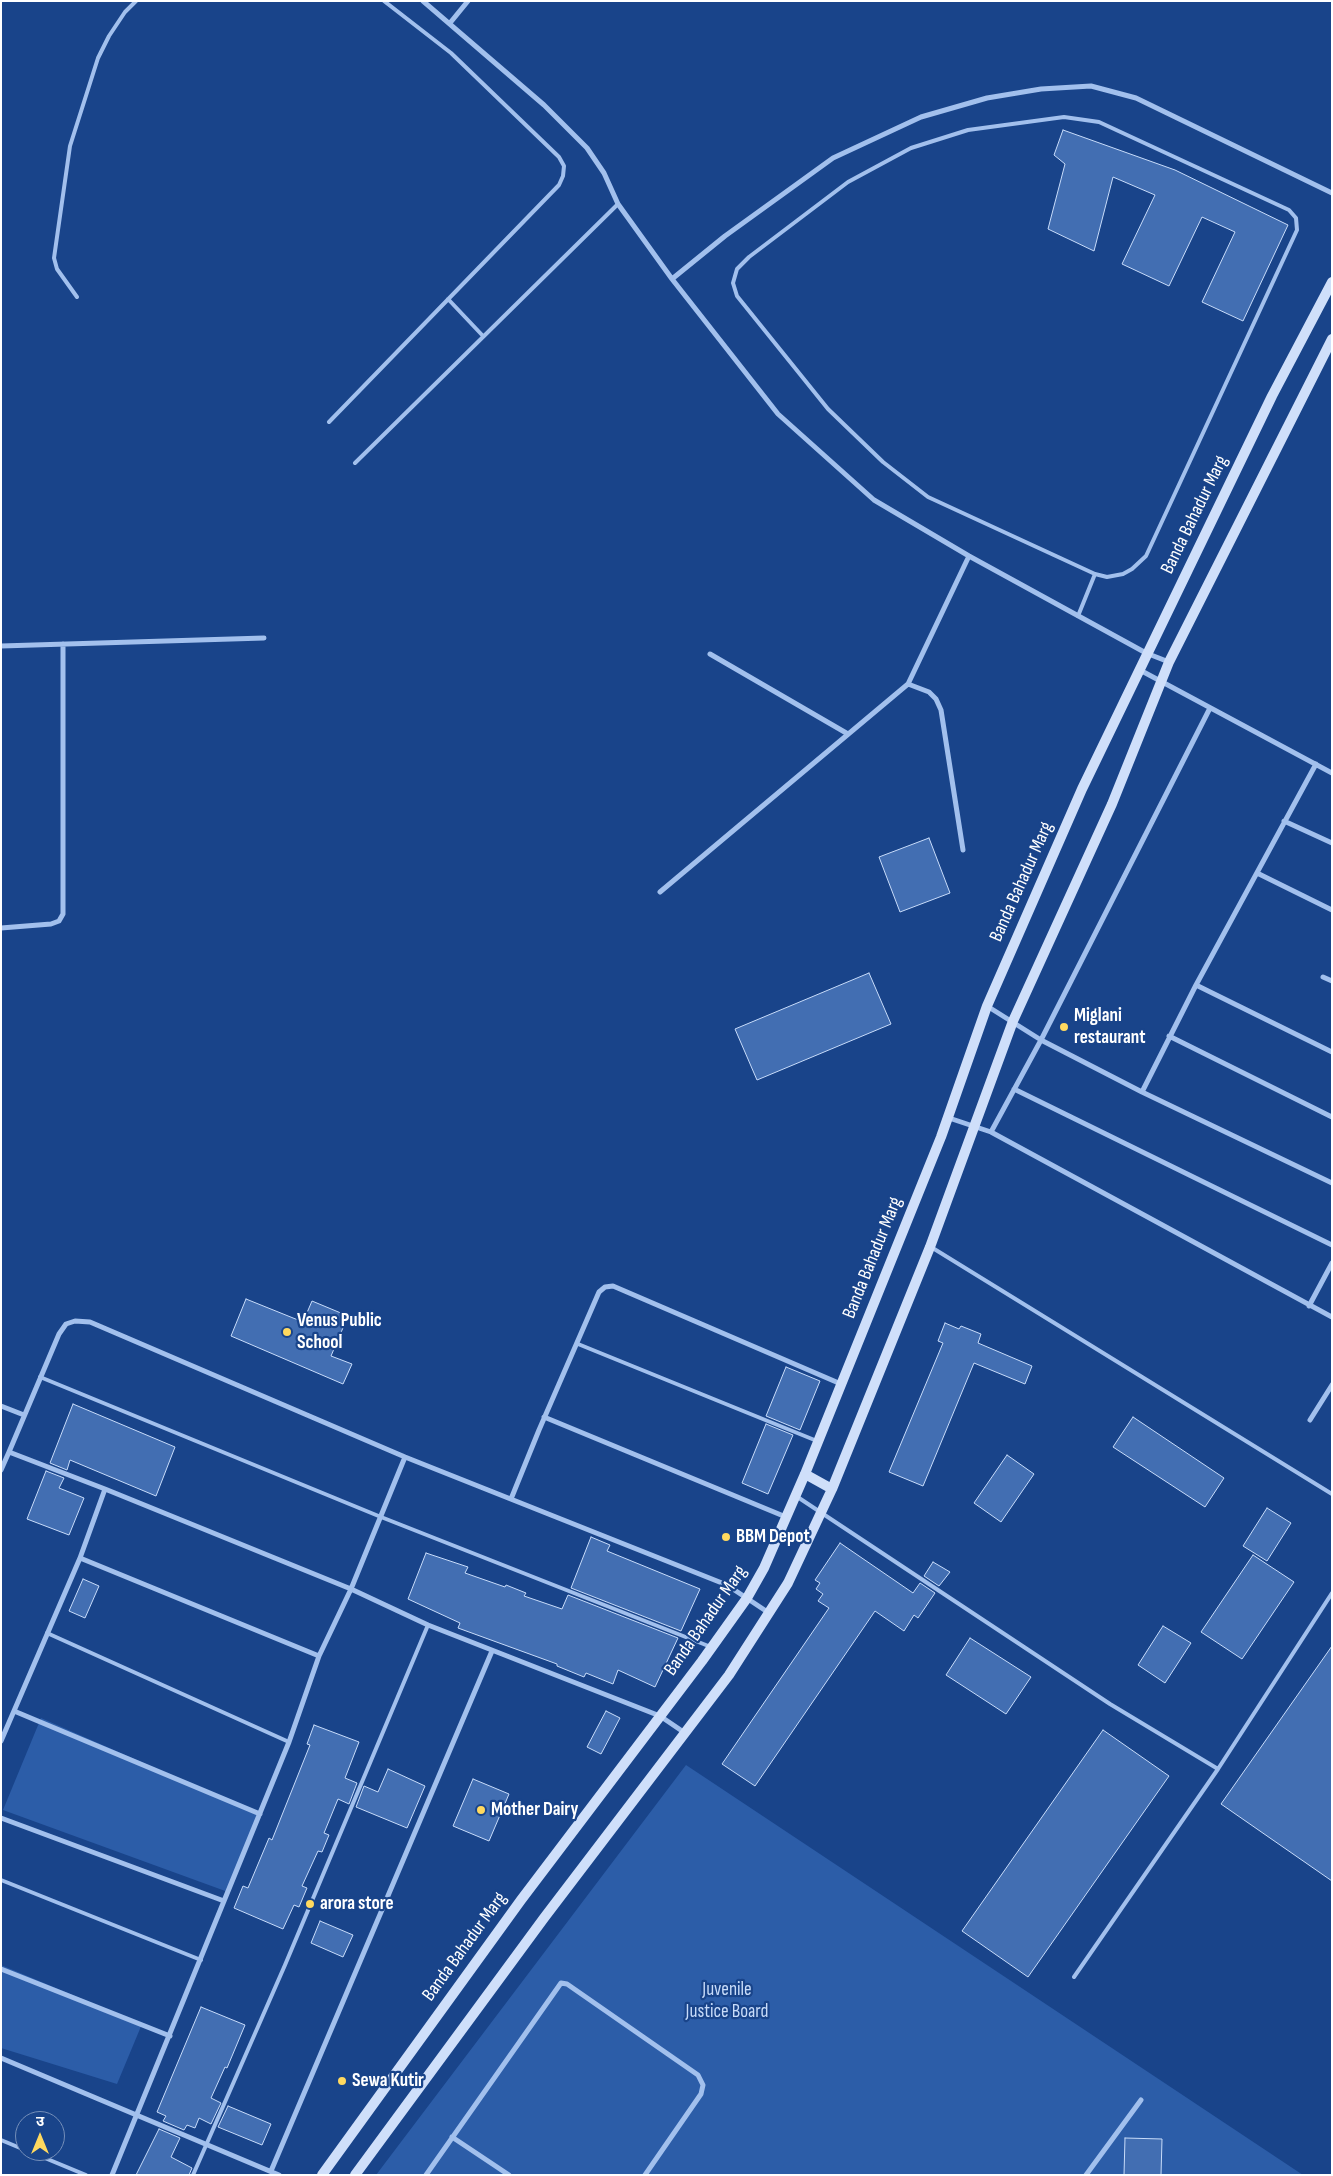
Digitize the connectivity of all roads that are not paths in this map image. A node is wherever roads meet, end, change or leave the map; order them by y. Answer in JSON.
{"nodes":[{"id":1,"x":136,"y":1,"type":"edge"},
{"id":2,"x":384,"y":1,"type":"edge"},
{"id":3,"x":423,"y":1,"type":"edge"},
{"id":4,"x":468,"y":1,"type":"edge"},
{"id":5,"x":450,"y":23,"type":"junction"},
{"id":6,"x":1332,"y":193,"type":"edge"},
{"id":7,"x":618,"y":204,"type":"junction"},
{"id":8,"x":672,"y":279,"type":"junction"},
{"id":9,"x":1332,"y":282,"type":"edge"},
{"id":10,"x":77,"y":297,"type":"dead end"},
{"id":11,"x":448,"y":299,"type":"junction"},
{"id":12,"x":483,"y":336,"type":"junction"},
{"id":13,"x":1332,"y":339,"type":"edge"},
{"id":14,"x":329,"y":422,"type":"dead end"},
{"id":15,"x":355,"y":463,"type":"dead end"},
{"id":16,"x":969,"y":556,"type":"junction"},
{"id":17,"x":1095,"y":574,"type":"junction"},
{"id":18,"x":1078,"y":616,"type":"junction"},
{"id":19,"x":264,"y":638,"type":"dead end"},
{"id":20,"x":63,"y":644,"type":"junction"},
{"id":21,"x":1,"y":646,"type":"edge"},
{"id":22,"x":710,"y":654,"type":"dead end"},
{"id":23,"x":1146,"y":654,"type":"junction"},
{"id":24,"x":1169,"y":662,"type":"junction"},
{"id":25,"x":1138,"y":669,"type":"junction"},
{"id":26,"x":1162,"y":682,"type":"junction"},
{"id":27,"x":908,"y":684,"type":"junction"},
{"id":28,"x":1210,"y":708,"type":"junction"},
{"id":29,"x":848,"y":734,"type":"junction"},
{"id":30,"x":1316,"y":764,"type":"junction"},
{"id":31,"x":1332,"y":773,"type":"edge"},
{"id":32,"x":1284,"y":820,"type":"junction"},
{"id":33,"x":1332,"y":843,"type":"edge"},
{"id":34,"x":963,"y":850,"type":"dead end"},
{"id":35,"x":1257,"y":873,"type":"junction"},
{"id":36,"x":660,"y":892,"type":"dead end"},
{"id":37,"x":1332,"y":910,"type":"edge"},
{"id":38,"x":1,"y":928,"type":"edge"},
{"id":39,"x":1323,"y":977,"type":"dead end"},
{"id":40,"x":1332,"y":981,"type":"edge"},
{"id":41,"x":1196,"y":985,"type":"junction"},
{"id":42,"x":987,"y":1006,"type":"junction"},
{"id":43,"x":1013,"y":1021,"type":"junction"},
{"id":44,"x":1170,"y":1036,"type":"junction"},
{"id":45,"x":1041,"y":1040,"type":"junction"},
{"id":46,"x":1332,"y":1052,"type":"edge"},
{"id":47,"x":1014,"y":1089,"type":"junction"},
{"id":48,"x":1142,"y":1092,"type":"junction"},
{"id":49,"x":1332,"y":1117,"type":"edge"},
{"id":50,"x":949,"y":1118,"type":"junction"},
{"id":51,"x":975,"y":1128,"type":"junction"},
{"id":52,"x":991,"y":1132,"type":"junction"},
{"id":53,"x":1332,"y":1183,"type":"edge"},
{"id":54,"x":1332,"y":1245,"type":"edge"},
{"id":55,"x":930,"y":1247,"type":"junction"},
{"id":56,"x":1332,"y":1263,"type":"edge"},
{"id":57,"x":1309,"y":1306,"type":"junction"},
{"id":58,"x":1332,"y":1317,"type":"edge"},
{"id":59,"x":578,"y":1344,"type":"junction"},
{"id":60,"x":40,"y":1377,"type":"junction"},
{"id":61,"x":841,"y":1384,"type":"junction"},
{"id":62,"x":1332,"y":1385,"type":"edge"},
{"id":63,"x":1,"y":1406,"type":"edge"},
{"id":64,"x":24,"y":1415,"type":"junction"},
{"id":65,"x":544,"y":1417,"type":"junction"},
{"id":66,"x":1310,"y":1420,"type":"dead end"},
{"id":67,"x":818,"y":1442,"type":"junction"},
{"id":68,"x":9,"y":1452,"type":"junction"},
{"id":69,"x":405,"y":1458,"type":"junction"},
{"id":70,"x":1,"y":1470,"type":"edge"},
{"id":71,"x":805,"y":1474,"type":"junction"},
{"id":72,"x":105,"y":1489,"type":"junction"},
{"id":73,"x":832,"y":1489,"type":"junction"},
{"id":74,"x":1332,"y":1494,"type":"edge"},
{"id":75,"x":796,"y":1496,"type":"junction"},
{"id":76,"x":511,"y":1499,"type":"junction"},
{"id":77,"x":822,"y":1512,"type":"junction"},
{"id":78,"x":381,"y":1517,"type":"junction"},
{"id":79,"x":786,"y":1517,"type":"junction"},
{"id":80,"x":80,"y":1558,"type":"junction"},
{"id":81,"x":351,"y":1589,"type":"junction"},
{"id":82,"x":1332,"y":1593,"type":"edge"},
{"id":83,"x":748,"y":1598,"type":"junction"},
{"id":84,"x":769,"y":1613,"type":"junction"},
{"id":85,"x":428,"y":1625,"type":"junction"},
{"id":86,"x":46,"y":1632,"type":"junction"},
{"id":87,"x":711,"y":1647,"type":"junction"},
{"id":88,"x":492,"y":1651,"type":"junction"},
{"id":89,"x":319,"y":1656,"type":"junction"},
{"id":90,"x":14,"y":1711,"type":"junction"},
{"id":91,"x":660,"y":1716,"type":"junction"},
{"id":92,"x":685,"y":1733,"type":"junction"},
{"id":93,"x":1,"y":1741,"type":"edge"},
{"id":94,"x":289,"y":1742,"type":"junction"},
{"id":95,"x":1218,"y":1770,"type":"junction"},
{"id":96,"x":260,"y":1814,"type":"junction"},
{"id":97,"x":1,"y":1818,"type":"edge"},
{"id":98,"x":1,"y":1880,"type":"edge"},
{"id":99,"x":224,"y":1901,"type":"junction"},
{"id":100,"x":201,"y":1960,"type":"junction"},
{"id":101,"x":1,"y":1970,"type":"edge"},
{"id":102,"x":1074,"y":1977,"type":"dead end"},
{"id":103,"x":170,"y":2036,"type":"junction"},
{"id":104,"x":1,"y":2058,"type":"edge"},
{"id":105,"x":1141,"y":2100,"type":"dead end"},
{"id":106,"x":138,"y":2115,"type":"junction"},
{"id":107,"x":452,"y":2137,"type":"junction"},
{"id":108,"x":1,"y":2140,"type":"edge"},
{"id":109,"x":206,"y":2144,"type":"junction"},
{"id":110,"x":15,"y":2145,"type":"edge"},
{"id":111,"x":53,"y":2161,"type":"edge"},
{"id":112,"x":270,"y":2171,"type":"junction"},
{"id":113,"x":86,"y":2175,"type":"edge"},
{"id":114,"x":112,"y":2175,"type":"edge"},
{"id":115,"x":193,"y":2175,"type":"edge"},
{"id":116,"x":280,"y":2175,"type":"edge"},
{"id":117,"x":322,"y":2175,"type":"edge"},
{"id":118,"x":355,"y":2175,"type":"edge"},
{"id":119,"x":426,"y":2175,"type":"edge"},
{"id":120,"x":509,"y":2175,"type":"edge"},
{"id":121,"x":645,"y":2175,"type":"edge"},
{"id":122,"x":1086,"y":2175,"type":"edge"}],
"edges":[{"from":1,"to":10,"type":"lane"},
{"from":2,"to":11,"type":"lane"},
{"from":3,"to":5,"type":"street"},
{"from":4,"to":5,"type":"street"},
{"from":5,"to":7,"type":"street"},
{"from":6,"to":8,"type":"street"},
{"from":7,"to":8,"type":"street"},
{"from":7,"to":12,"type":"lane"},
{"from":8,"to":16,"type":"street"},
{"from":9,"to":23,"type":"street","name":"Banda Bahadur Marg"},
{"from":11,"to":12,"type":"lane"},
{"from":11,"to":14,"type":"lane"},
{"from":12,"to":15,"type":"lane"},
{"from":13,"to":24,"type":"street"},
{"from":16,"to":18,"type":"street"},
{"from":16,"to":27,"type":"street"},
{"from":17,"to":17,"type":"lane"},
{"from":17,"to":18,"type":"lane"},
{"from":18,"to":23,"type":"street"},
{"from":19,"to":20,"type":"street"},
{"from":20,"to":21,"type":"street"},
{"from":20,"to":38,"type":"street"},
{"from":22,"to":29,"type":"street"},
{"from":23,"to":24,"type":"street"},
{"from":23,"to":25,"type":"street","name":"Banda Bahadur Marg"},
{"from":24,"to":26,"type":"street"},
{"from":25,"to":26,"type":"street"},
{"from":25,"to":42,"type":"street","name":"Banda Bahadur Marg"},
{"from":26,"to":28,"type":"street"},
{"from":26,"to":43,"type":"street"},
{"from":27,"to":29,"type":"street"},
{"from":27,"to":34,"type":"street"},
{"from":28,"to":30,"type":"street"},
{"from":28,"to":45,"type":"street"},
{"from":29,"to":36,"type":"street"},
{"from":30,"to":31,"type":"street"},
{"from":30,"to":32,"type":"street"},
{"from":32,"to":33,"type":"street"},
{"from":32,"to":35,"type":"street"},
{"from":35,"to":37,"type":"street"},
{"from":35,"to":41,"type":"street"},
{"from":39,"to":40,"type":"street"},
{"from":41,"to":44,"type":"street"},
{"from":41,"to":46,"type":"street"},
{"from":42,"to":43,"type":"street"},
{"from":42,"to":50,"type":"street","name":"Banda Bahadur Marg"},
{"from":43,"to":45,"type":"street"},
{"from":43,"to":51,"type":"street"},
{"from":44,"to":48,"type":"street"},
{"from":44,"to":49,"type":"street"},
{"from":45,"to":47,"type":"street"},
{"from":45,"to":48,"type":"street"},
{"from":47,"to":52,"type":"street"},
{"from":47,"to":54,"type":"street"},
{"from":48,"to":53,"type":"street"},
{"from":50,"to":51,"type":"street"},
{"from":50,"to":61,"type":"street","name":"Banda Bahadur Marg"},
{"from":51,"to":52,"type":"street"},
{"from":51,"to":55,"type":"street"},
{"from":52,"to":57,"type":"street"},
{"from":55,"to":73,"type":"street"},
{"from":55,"to":74,"type":"lane"},
{"from":56,"to":57,"type":"street"},
{"from":57,"to":58,"type":"street"},
{"from":59,"to":61,"type":"street"},
{"from":59,"to":65,"type":"street"},
{"from":59,"to":67,"type":"lane"},
{"from":60,"to":64,"type":"street"},
{"from":60,"to":69,"type":"street"},
{"from":60,"to":78,"type":"lane"},
{"from":61,"to":67,"type":"street","name":"Banda Bahadur Marg"},
{"from":62,"to":66,"type":"street"},
{"from":63,"to":64,"type":"street"},
{"from":64,"to":68,"type":"street"},
{"from":65,"to":76,"type":"street"},
{"from":65,"to":79,"type":"street"},
{"from":67,"to":71,"type":"street","name":"Banda Bahadur Marg"},
{"from":68,"to":70,"type":"street"},
{"from":68,"to":72,"type":"street"},
{"from":69,"to":76,"type":"street"},
{"from":69,"to":78,"type":"street"},
{"from":71,"to":73,"type":"street"},
{"from":71,"to":75,"type":"street","name":"Banda Bahadur Marg"},
{"from":72,"to":80,"type":"street"},
{"from":72,"to":81,"type":"street"},
{"from":73,"to":77,"type":"street"},
{"from":75,"to":77,"type":"lane"},
{"from":75,"to":79,"type":"street","name":"Banda Bahadur Marg"},
{"from":76,"to":83,"type":"street"},
{"from":77,"to":84,"type":"street"},
{"from":77,"to":95,"type":"lane"},
{"from":78,"to":81,"type":"street"},
{"from":78,"to":87,"type":"lane"},
{"from":79,"to":83,"type":"street","name":"Banda Bahadur Marg"},
{"from":80,"to":86,"type":"street"},
{"from":80,"to":89,"type":"street"},
{"from":81,"to":85,"type":"street"},
{"from":81,"to":89,"type":"street"},
{"from":82,"to":95,"type":"lane"},
{"from":83,"to":84,"type":"street"},
{"from":83,"to":87,"type":"street","name":"Banda Bahadur Marg"},
{"from":84,"to":92,"type":"street"},
{"from":85,"to":88,"type":"street"},
{"from":85,"to":109,"type":"lane"},
{"from":86,"to":90,"type":"street"},
{"from":86,"to":94,"type":"lane"},
{"from":87,"to":91,"type":"street","name":"Banda Bahadur Marg"},
{"from":88,"to":91,"type":"street"},
{"from":88,"to":112,"type":"street"},
{"from":89,"to":94,"type":"street"},
{"from":90,"to":93,"type":"street"},
{"from":90,"to":96,"type":"street"},
{"from":91,"to":92,"type":"street"},
{"from":91,"to":117,"type":"street","name":"Banda Bahadur Marg"},
{"from":92,"to":118,"type":"street"},
{"from":94,"to":96,"type":"street"},
{"from":95,"to":102,"type":"lane"},
{"from":96,"to":99,"type":"street"},
{"from":97,"to":99,"type":"street"},
{"from":98,"to":100,"type":"lane"},
{"from":99,"to":100,"type":"street"},
{"from":100,"to":103,"type":"street"},
{"from":101,"to":103,"type":"street"},
{"from":103,"to":106,"type":"street"},
{"from":104,"to":106,"type":"street"},
{"from":105,"to":122,"type":"street"},
{"from":106,"to":109,"type":"street"},
{"from":106,"to":114,"type":"street"},
{"from":107,"to":119,"type":"street"},
{"from":107,"to":120,"type":"street"},
{"from":107,"to":121,"type":"street"},
{"from":108,"to":110,"type":"lane"},
{"from":109,"to":112,"type":"street"},
{"from":109,"to":115,"type":"lane"},
{"from":111,"to":113,"type":"lane"},
{"from":112,"to":116,"type":"street"}]}
